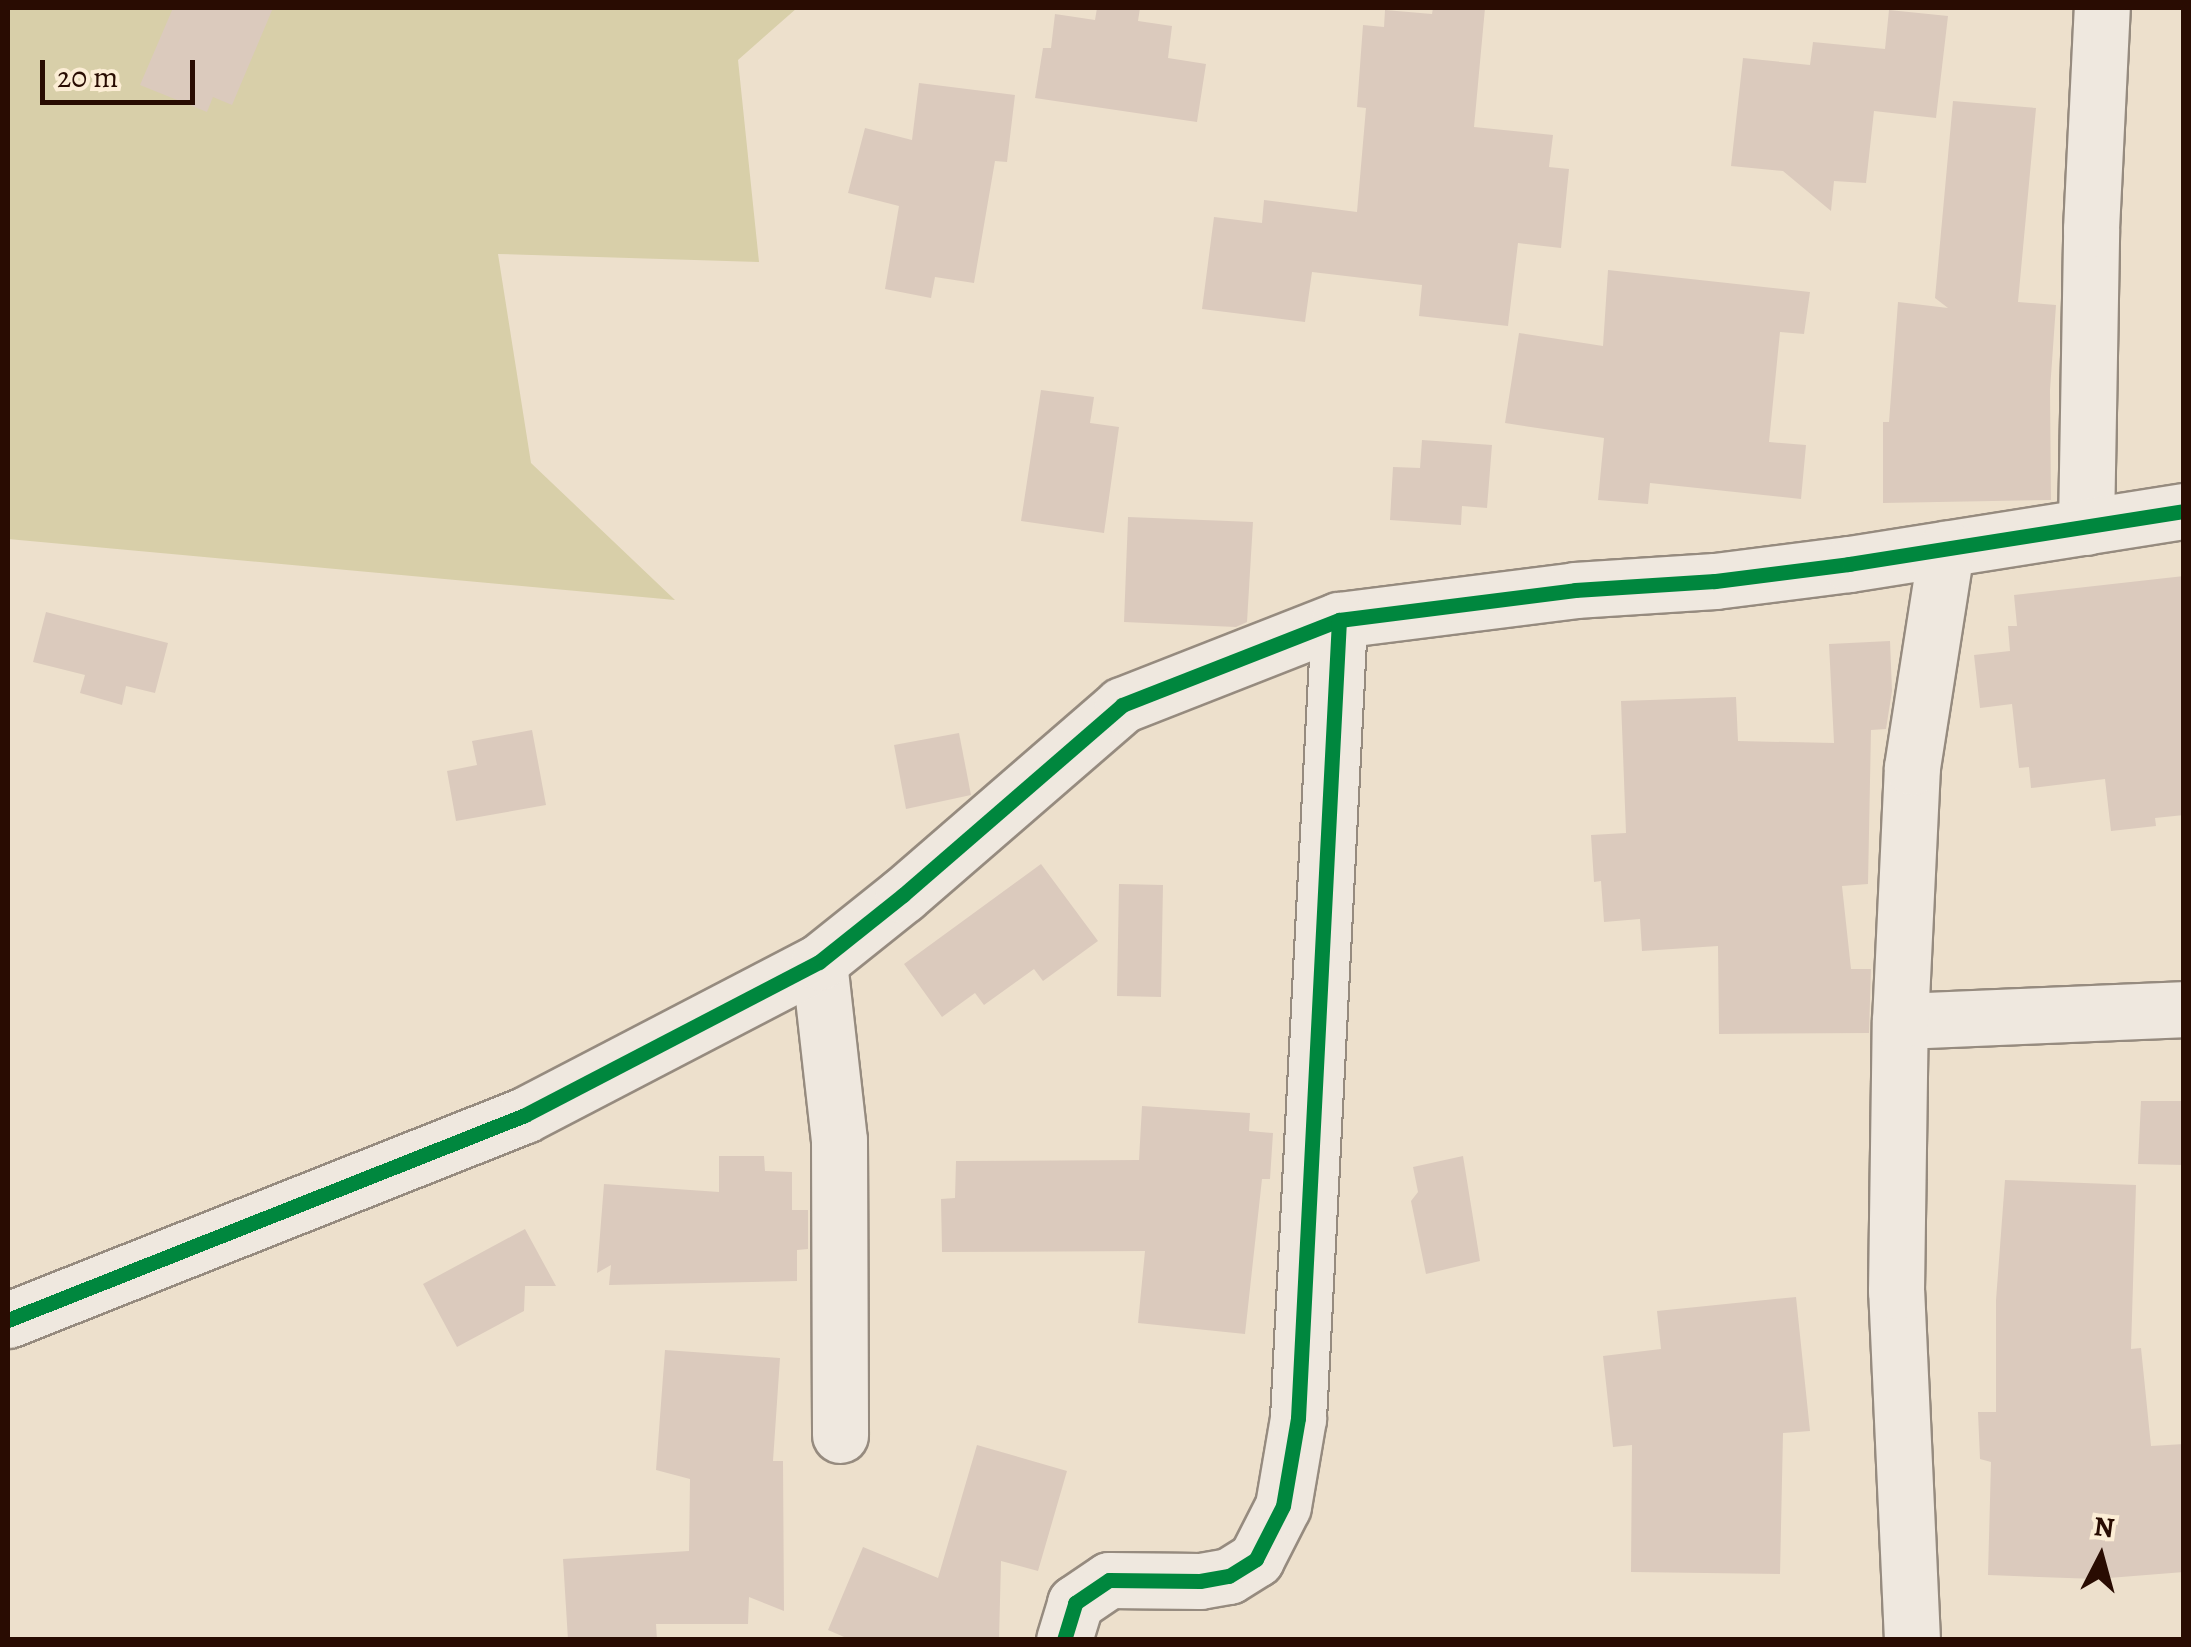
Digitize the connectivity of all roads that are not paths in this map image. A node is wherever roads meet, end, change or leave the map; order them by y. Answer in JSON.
{"nodes":[{"id":1,"x":2102,"y":8,"type":"edge"},
{"id":2,"x":2184,"y":511,"type":"edge"},
{"id":3,"x":2086,"y":527,"type":"junction"},
{"id":4,"x":1946,"y":548,"type":"junction"},
{"id":5,"x":1338,"y":620,"type":"junction"},
{"id":6,"x":818,"y":962,"type":"junction"},
{"id":7,"x":2184,"y":1010,"type":"edge"},
{"id":8,"x":1900,"y":1021,"type":"junction"},
{"id":9,"x":8,"y":1320,"type":"edge"},
{"id":10,"x":840,"y":1435,"type":"dead end"},
{"id":11,"x":1064,"y":1640,"type":"edge"},
{"id":12,"x":1912,"y":1640,"type":"edge"}],
"edges":[{"from":1,"to":3,"type":"street"},
{"from":2,"to":3,"type":"street"},
{"from":3,"to":4,"type":"street"},
{"from":4,"to":5,"type":"street"},
{"from":4,"to":8,"type":"street"},
{"from":5,"to":6,"type":"street"},
{"from":5,"to":11,"type":"street"},
{"from":6,"to":9,"type":"street"},
{"from":6,"to":10,"type":"street"},
{"from":7,"to":8,"type":"street"},
{"from":8,"to":12,"type":"street"}]}
